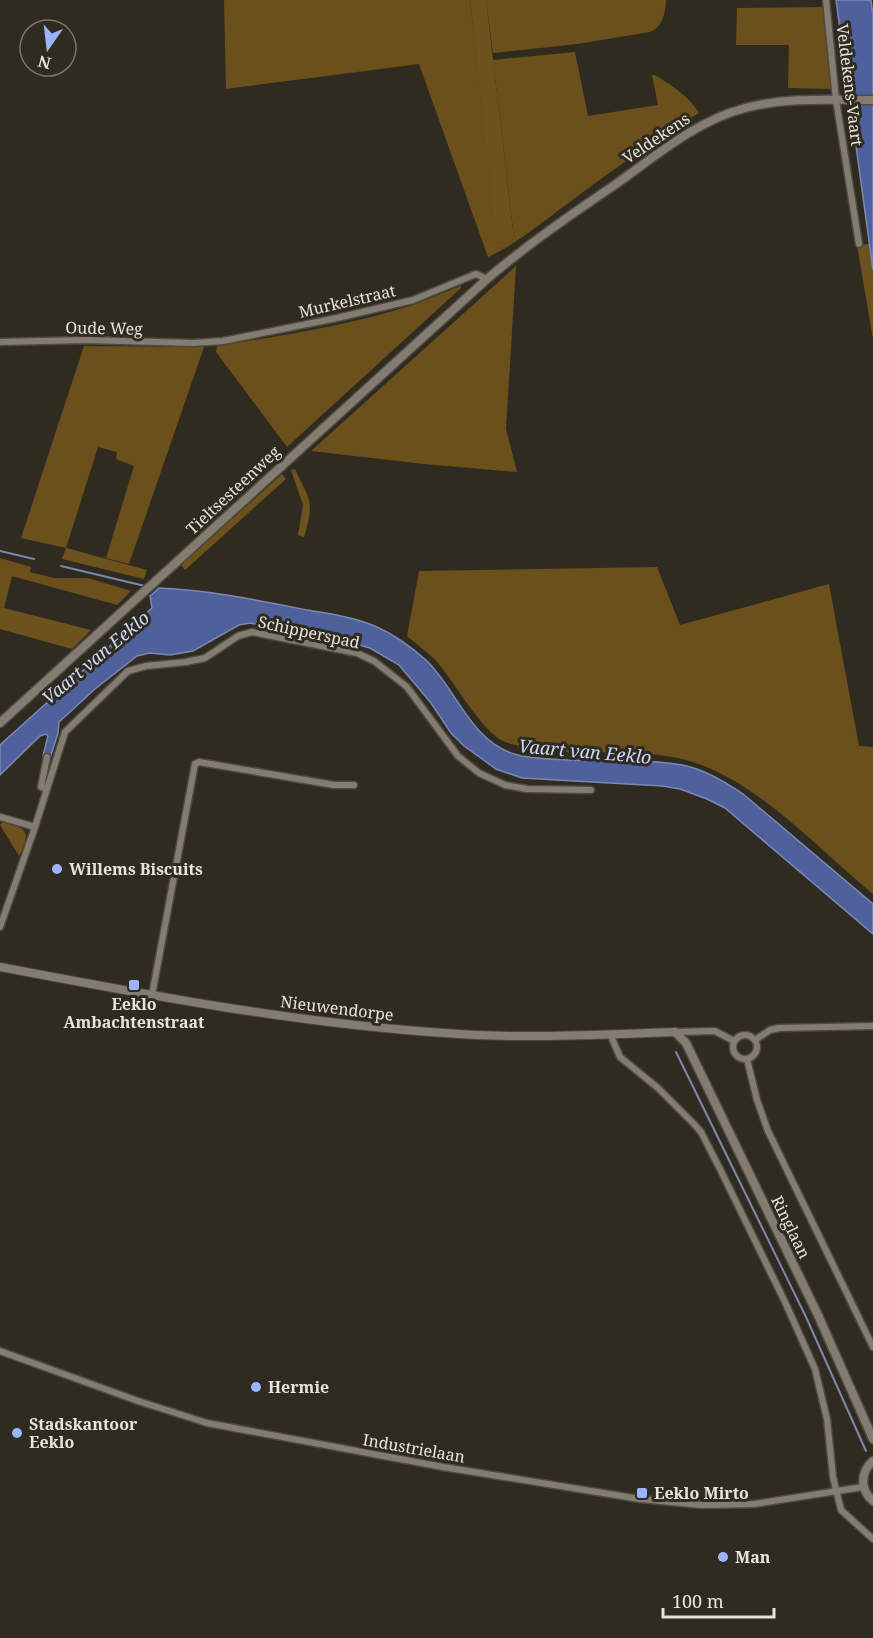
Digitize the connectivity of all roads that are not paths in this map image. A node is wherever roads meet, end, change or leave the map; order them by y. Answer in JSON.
{"nodes":[{"id":1,"x":826,"y":0,"type":"edge"},
{"id":2,"x":838,"y":100,"type":"junction"},
{"id":3,"x":873,"y":100,"type":"edge"},
{"id":4,"x":859,"y":244,"type":"dead end"},
{"id":5,"x":486,"y":279,"type":"junction"},
{"id":6,"x":0,"y":342,"type":"edge"},
{"id":7,"x":208,"y":343,"type":"joint"},
{"id":8,"x":0,"y":723,"type":"edge"},
{"id":9,"x":47,"y":757,"type":"dead end"},
{"id":10,"x":354,"y":785,"type":"dead end"},
{"id":11,"x":47,"y":789,"type":"junction"},
{"id":12,"x":591,"y":790,"type":"dead end"},
{"id":13,"x":0,"y":817,"type":"edge"},
{"id":14,"x":35,"y":827,"type":"junction"},
{"id":15,"x":0,"y":927,"type":"edge"},
{"id":16,"x":0,"y":967,"type":"edge"},
{"id":17,"x":152,"y":995,"type":"junction"},
{"id":18,"x":873,"y":1026,"type":"edge"},
{"id":19,"x":675,"y":1032,"type":"junction"},
{"id":20,"x":610,"y":1034,"type":"junction"},
{"id":21,"x":755,"y":1040,"type":"junction"},
{"id":22,"x":734,"y":1041,"type":"junction"},
{"id":23,"x":747,"y":1059,"type":"junction"},
{"id":24,"x":873,"y":1347,"type":"edge"},
{"id":25,"x":0,"y":1351,"type":"edge"},
{"id":26,"x":873,"y":1439,"type":"edge"},
{"id":27,"x":873,"y":1461,"type":"edge"},
{"id":28,"x":863,"y":1487,"type":"junction"},
{"id":29,"x":836,"y":1493,"type":"junction"},
{"id":30,"x":873,"y":1501,"type":"edge"},
{"id":31,"x":873,"y":1539,"type":"edge"}],
"edges":[{"from":1,"to":2,"type":"street","name":"Veldekens-Vaart"},
{"from":2,"to":3,"type":"main road","name":"Veldekens"},
{"from":2,"to":4,"type":"street","name":"Veldekens-Vaart"},
{"from":2,"to":5,"type":"main road","name":"Veldekens"},
{"from":5,"to":7,"type":"street","name":"Murkelstraat"},
{"from":5,"to":8,"type":"main road","name":"Tieltsesteenweg"},
{"from":6,"to":7,"type":"street","name":"Oude Weg"},
{"from":9,"to":11,"type":"street"},
{"from":10,"to":17,"type":"street"},
{"from":11,"to":12,"type":"street","name":"Schipperspad"},
{"from":11,"to":14,"type":"street","name":"Schipperspad"},
{"from":13,"to":14,"type":"street"},
{"from":14,"to":15,"type":"street","name":"Schipperspad"},
{"from":16,"to":17,"type":"street","name":"Nieuwendorpe"},
{"from":17,"to":20,"type":"street","name":"Nieuwendorpe"},
{"from":18,"to":21,"type":"street"},
{"from":19,"to":20,"type":"street","name":"Nieuwendorpe"},
{"from":19,"to":22,"type":"street"},
{"from":19,"to":26,"type":"main road","name":"Ringlaan"},
{"from":20,"to":29,"type":"street"},
{"from":21,"to":22,"type":"street"},
{"from":21,"to":23,"type":"street"},
{"from":22,"to":23,"type":"street"},
{"from":23,"to":24,"type":"street"},
{"from":25,"to":29,"type":"street","name":"Industrielaan"},
{"from":27,"to":28,"type":"main road"},
{"from":28,"to":29,"type":"street","name":"Industrielaan"},
{"from":28,"to":30,"type":"main road"},
{"from":29,"to":31,"type":"street"}]}
